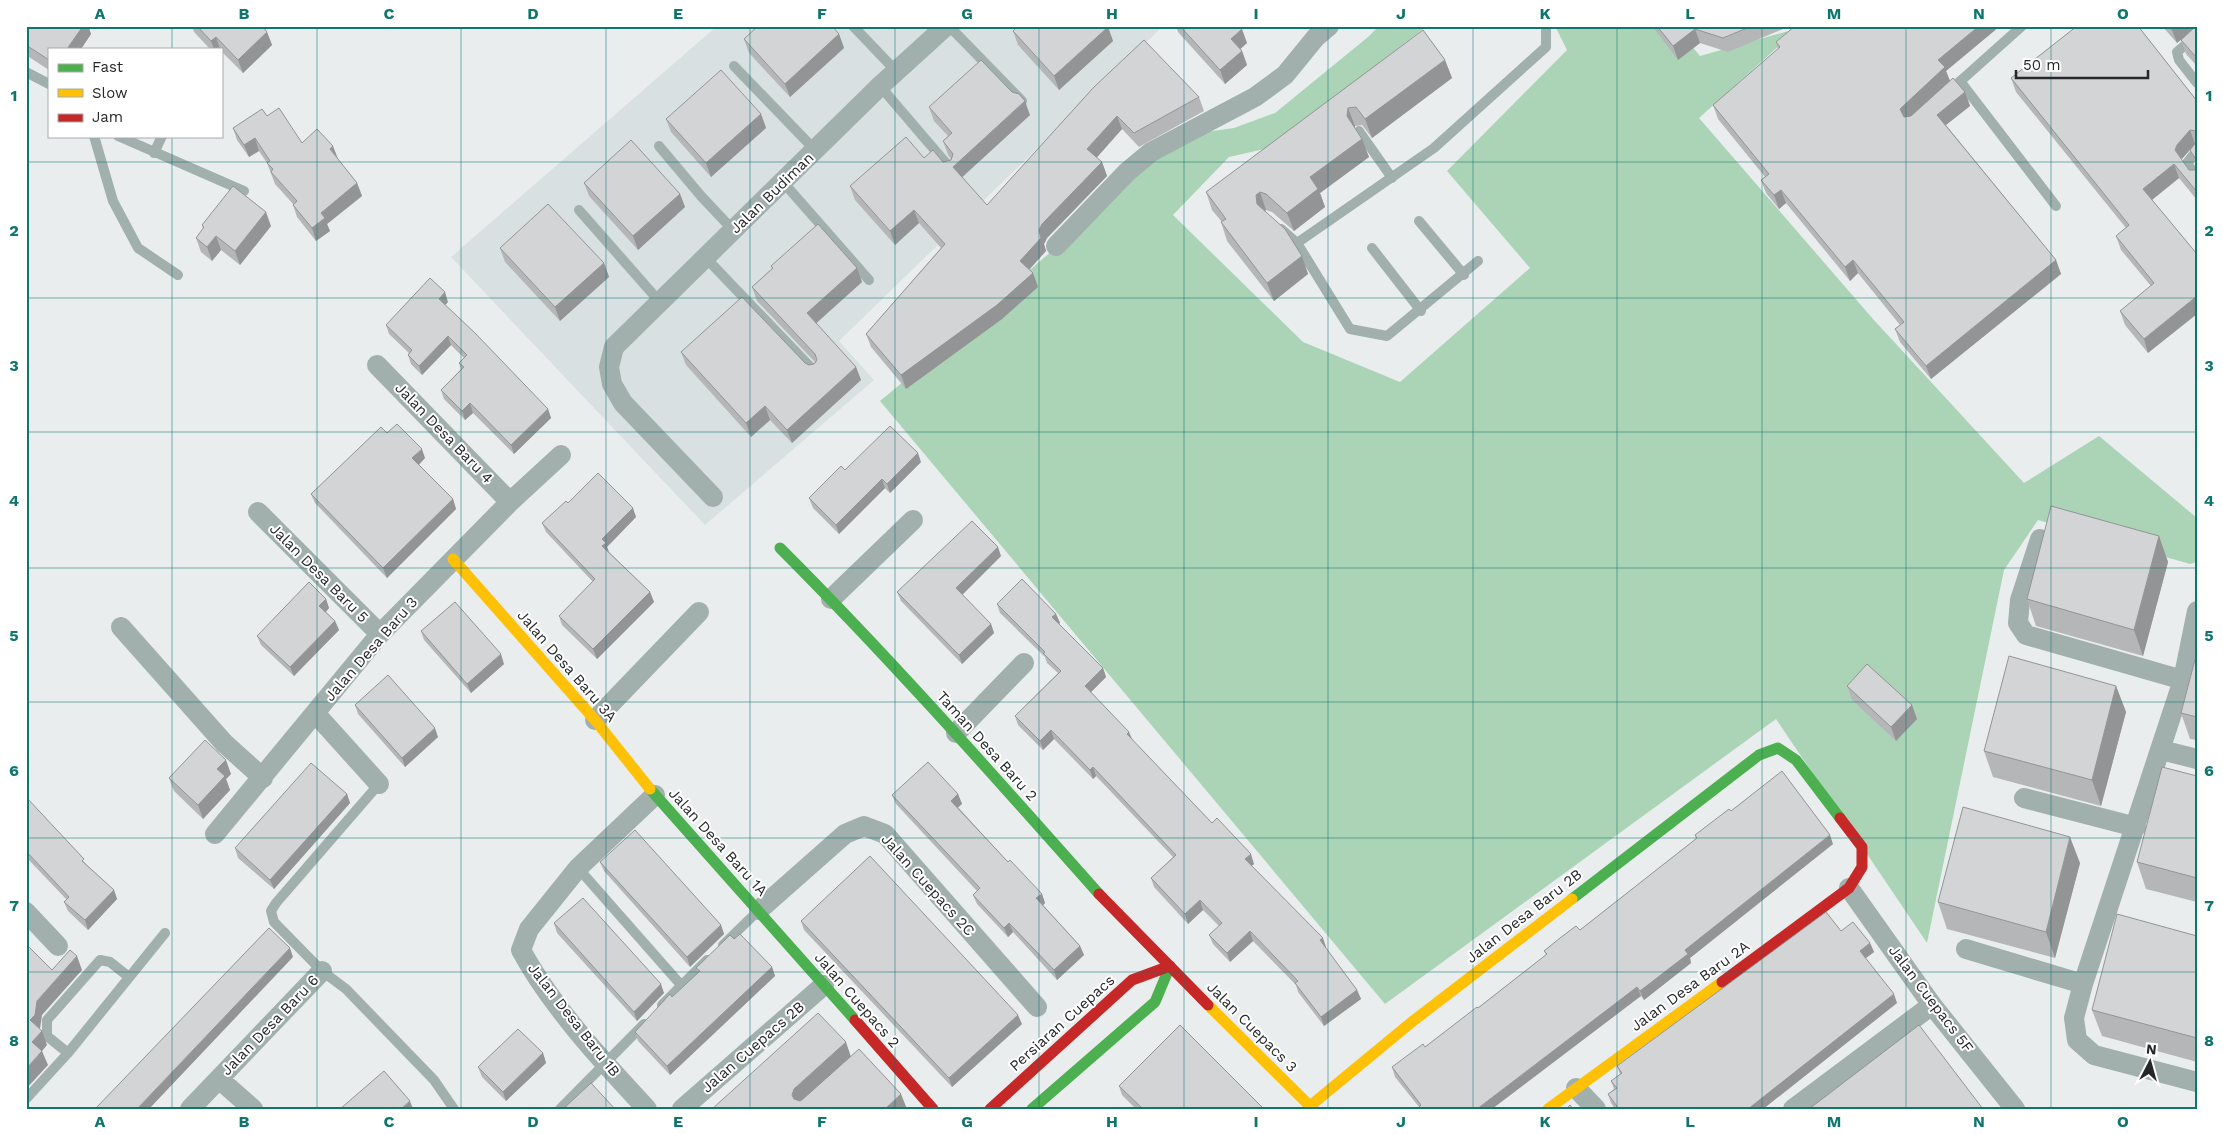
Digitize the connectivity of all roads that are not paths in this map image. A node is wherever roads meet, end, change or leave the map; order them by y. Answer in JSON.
{"nodes":[{"id":1,"x":853,"y":26,"type":"edge"},
{"id":2,"x":947,"y":26,"type":"edge"},
{"id":3,"x":1329,"y":26,"type":"edge"},
{"id":4,"x":1546,"y":26,"type":"edge"},
{"id":5,"x":2022,"y":26,"type":"edge"},
{"id":6,"x":2197,"y":35,"type":"edge"},
{"id":7,"x":734,"y":66,"type":"dead end"},
{"id":8,"x":896,"y":71,"type":"junction"},
{"id":9,"x":26,"y":72,"type":"edge"},
{"id":10,"x":1960,"y":80,"type":"junction"},
{"id":11,"x":48,"y":83,"type":"edge"},
{"id":12,"x":2197,"y":83,"type":"edge"},
{"id":13,"x":880,"y":86,"type":"junction"},
{"id":14,"x":1946,"y":93,"type":"edge"},
{"id":15,"x":1022,"y":101,"type":"edge"},
{"id":16,"x":1359,"y":131,"type":"edge"},
{"id":17,"x":95,"y":138,"type":"edge"},
{"id":18,"x":122,"y":138,"type":"edge"},
{"id":19,"x":161,"y":138,"type":"edge"},
{"id":20,"x":659,"y":146,"type":"dead end"},
{"id":21,"x":815,"y":150,"type":"junction"},
{"id":22,"x":2197,"y":150,"type":"edge"},
{"id":23,"x":154,"y":153,"type":"junction"},
{"id":24,"x":951,"y":169,"type":"edge"},
{"id":25,"x":1392,"y":178,"type":"junction"},
{"id":26,"x":2197,"y":178,"type":"edge"},
{"id":27,"x":783,"y":182,"type":"junction"},
{"id":28,"x":244,"y":191,"type":"dead end"},
{"id":29,"x":2056,"y":206,"type":"dead end"},
{"id":30,"x":579,"y":210,"type":"dead end"},
{"id":31,"x":1419,"y":221,"type":"dead end"},
{"id":32,"x":1275,"y":223,"type":"edge"},
{"id":33,"x":733,"y":230,"type":"junction"},
{"id":34,"x":1297,"y":243,"type":"junction"},
{"id":35,"x":1056,"y":246,"type":"dead end"},
{"id":36,"x":1372,"y":248,"type":"dead end"},
{"id":37,"x":705,"y":257,"type":"junction"},
{"id":38,"x":1478,"y":261,"type":"dead end"},
{"id":39,"x":1464,"y":274,"type":"junction"},
{"id":40,"x":178,"y":275,"type":"dead end"},
{"id":41,"x":869,"y":280,"type":"dead end"},
{"id":42,"x":659,"y":301,"type":"junction"},
{"id":43,"x":1421,"y":310,"type":"junction"},
{"id":44,"x":377,"y":365,"type":"dead end"},
{"id":45,"x":814,"y":372,"type":"edge"},
{"id":46,"x":561,"y":455,"type":"dead end"},
{"id":47,"x":713,"y":497,"type":"dead end"},
{"id":48,"x":510,"y":502,"type":"junction"},
{"id":49,"x":258,"y":512,"type":"dead end"},
{"id":50,"x":913,"y":520,"type":"dead end"},
{"id":51,"x":2040,"y":539,"type":"edge"},
{"id":52,"x":780,"y":548,"type":"dead end"},
{"id":53,"x":453,"y":559,"type":"junction"},
{"id":54,"x":831,"y":599,"type":"junction"},
{"id":55,"x":699,"y":612,"type":"dead end"},
{"id":56,"x":2196,"y":614,"type":"edge"},
{"id":57,"x":121,"y":628,"type":"dead end"},
{"id":58,"x":380,"y":634,"type":"junction"},
{"id":59,"x":1024,"y":663,"type":"dead end"},
{"id":60,"x":2183,"y":680,"type":"junction"},
{"id":61,"x":315,"y":713,"type":"junction"},
{"id":62,"x":595,"y":720,"type":"junction"},
{"id":63,"x":956,"y":733,"type":"junction"},
{"id":64,"x":2161,"y":750,"type":"junction"},
{"id":65,"x":2197,"y":758,"type":"edge"},
{"id":66,"x":263,"y":778,"type":"junction"},
{"id":67,"x":379,"y":784,"type":"joint"},
{"id":68,"x":655,"y":795,"type":"junction"},
{"id":69,"x":2024,"y":798,"type":"dead end"},
{"id":70,"x":2136,"y":827,"type":"junction"},
{"id":71,"x":216,"y":834,"type":"dead end"},
{"id":72,"x":578,"y":868,"type":"junction"},
{"id":73,"x":1849,"y":888,"type":"junction"},
{"id":74,"x":760,"y":910,"type":"junction"},
{"id":75,"x":26,"y":912,"type":"edge"},
{"id":76,"x":164,"y":933,"type":"dead end"},
{"id":77,"x":58,"y":946,"type":"dead end"},
{"id":78,"x":1966,"y":949,"type":"dead end"},
{"id":79,"x":1170,"y":966,"type":"junction"},
{"id":80,"x":322,"y":971,"type":"junction"},
{"id":81,"x":129,"y":977,"type":"junction"},
{"id":82,"x":681,"y":984,"type":"junction"},
{"id":83,"x":2083,"y":984,"type":"junction"},
{"id":84,"x":824,"y":985,"type":"junction"},
{"id":85,"x":1932,"y":1005,"type":"junction"},
{"id":86,"x":1037,"y":1007,"type":"dead end"},
{"id":87,"x":68,"y":1053,"type":"junction"},
{"id":88,"x":605,"y":1064,"type":"junction"},
{"id":89,"x":219,"y":1079,"type":"junction"},
{"id":90,"x":2197,"y":1082,"type":"edge"},
{"id":91,"x":1576,"y":1088,"type":"junction"},
{"id":92,"x":26,"y":1099,"type":"edge"},
{"id":93,"x":928,"y":1107,"type":"edge"},
{"id":94,"x":1311,"y":1108,"type":"edge"},
{"id":95,"x":190,"y":1109,"type":"edge"},
{"id":96,"x":253,"y":1109,"type":"edge"},
{"id":97,"x":454,"y":1109,"type":"edge"},
{"id":98,"x":560,"y":1109,"type":"edge"},
{"id":99,"x":647,"y":1109,"type":"edge"},
{"id":100,"x":682,"y":1109,"type":"edge"},
{"id":101,"x":990,"y":1109,"type":"edge"},
{"id":102,"x":1032,"y":1109,"type":"edge"},
{"id":103,"x":1548,"y":1109,"type":"edge"},
{"id":104,"x":1596,"y":1109,"type":"edge"},
{"id":105,"x":1793,"y":1109,"type":"edge"},
{"id":106,"x":2015,"y":1109,"type":"edge"}],
"edges":[{"from":1,"to":8,"type":"lane"},
{"from":2,"to":8,"type":"street","name":"Jalan Budiman"},
{"from":2,"to":15,"type":"lane"},
{"from":3,"to":35,"type":"street"},
{"from":4,"to":25,"type":"lane"},
{"from":5,"to":10,"type":"lane"},
{"from":6,"to":12,"type":"lane"},
{"from":7,"to":21,"type":"lane"},
{"from":8,"to":13,"type":"street","name":"Jalan Budiman"},
{"from":9,"to":11,"type":"lane"},
{"from":10,"to":14,"type":"lane"},
{"from":10,"to":29,"type":"lane"},
{"from":13,"to":21,"type":"street","name":"Jalan Budiman"},
{"from":13,"to":24,"type":"lane"},
{"from":16,"to":25,"type":"lane"},
{"from":17,"to":40,"type":"lane"},
{"from":18,"to":23,"type":"lane"},
{"from":19,"to":23,"type":"lane"},
{"from":20,"to":33,"type":"lane"},
{"from":21,"to":27,"type":"street","name":"Jalan Budiman"},
{"from":22,"to":26,"type":"lane"},
{"from":23,"to":28,"type":"lane"},
{"from":25,"to":34,"type":"lane"},
{"from":27,"to":33,"type":"street","name":"Jalan Budiman"},
{"from":27,"to":41,"type":"lane"},
{"from":30,"to":42,"type":"lane"},
{"from":31,"to":39,"type":"lane"},
{"from":32,"to":34,"type":"lane"},
{"from":33,"to":37,"type":"street","name":"Jalan Budiman"},
{"from":34,"to":43,"type":"lane"},
{"from":36,"to":43,"type":"lane"},
{"from":37,"to":42,"type":"street","name":"Jalan Budiman"},
{"from":37,"to":45,"type":"lane"},
{"from":38,"to":39,"type":"lane"},
{"from":39,"to":43,"type":"lane"},
{"from":42,"to":47,"type":"street","name":"Jalan Budiman"},
{"from":44,"to":48,"type":"street","name":"Jalan Desa Baru 4"},
{"from":46,"to":48,"type":"street","name":"Jalan Desa Baru 3"},
{"from":48,"to":53,"type":"street","name":"Jalan Desa Baru 3"},
{"from":49,"to":58,"type":"street","name":"Jalan Desa Baru 5"},
{"from":50,"to":54,"type":"street"},
{"from":51,"to":60,"type":"street"},
{"from":52,"to":54,"type":"street","name":"Taman Desa Baru 2"},
{"from":53,"to":58,"type":"street","name":"Jalan Desa Baru 3"},
{"from":53,"to":62,"type":"street","name":"Jalan Desa Baru 3A"},
{"from":54,"to":63,"type":"street","name":"Taman Desa Baru 2"},
{"from":55,"to":62,"type":"street"},
{"from":56,"to":60,"type":"street"},
{"from":57,"to":66,"type":"street"},
{"from":58,"to":61,"type":"street","name":"Jalan Desa Baru 3"},
{"from":59,"to":63,"type":"street"},
{"from":60,"to":64,"type":"street"},
{"from":61,"to":66,"type":"street","name":"Jalan Desa Baru 3"},
{"from":61,"to":67,"type":"street"},
{"from":62,"to":68,"type":"street","name":"Jalan Desa Baru 3A"},
{"from":63,"to":79,"type":"street","name":"Taman Desa Baru 2"},
{"from":64,"to":65,"type":"street"},
{"from":64,"to":70,"type":"street"},
{"from":66,"to":71,"type":"street","name":"Jalan Desa Baru 3"},
{"from":67,"to":80,"type":"lane"},
{"from":68,"to":72,"type":"street","name":"Jalan Desa Baru 1B"},
{"from":68,"to":74,"type":"street","name":"Jalan Desa Baru 1A"},
{"from":69,"to":70,"type":"street"},
{"from":70,"to":83,"type":"street"},
{"from":72,"to":82,"type":"lane"},
{"from":72,"to":88,"type":"street","name":"Jalan Desa Baru 1B"},
{"from":73,"to":85,"type":"street","name":"Jalan Cuepacs 5F"},
{"from":73,"to":91,"type":"street","name":"Jalan Desa Baru 2A"},
{"from":73,"to":94,"type":"street","name":"Jalan Desa Baru 2B"},
{"from":74,"to":82,"type":"lane"},
{"from":74,"to":84,"type":"street","name":"Jalan Cuepacs 2"},
{"from":74,"to":86,"type":"street","name":"Jalan Cuepacs 2C"},
{"from":75,"to":77,"type":"street"},
{"from":76,"to":81,"type":"lane"},
{"from":78,"to":83,"type":"street"},
{"from":79,"to":94,"type":"street","name":"Jalan Cuepacs 3"},
{"from":79,"to":101,"type":"street","name":"Persiaran Cuepacs"},
{"from":79,"to":102,"type":"street"},
{"from":80,"to":89,"type":"street","name":"Jalan Desa Baru 6"},
{"from":80,"to":97,"type":"lane","name":"Jalan Desa Baru 6"},
{"from":81,"to":87,"type":"lane"},
{"from":81,"to":87,"type":"lane"},
{"from":82,"to":88,"type":"lane"},
{"from":83,"to":90,"type":"street"},
{"from":84,"to":93,"type":"street","name":"Jalan Cuepacs 2"},
{"from":84,"to":100,"type":"street","name":"Jalan Cuepacs 2B"},
{"from":85,"to":105,"type":"street"},
{"from":85,"to":106,"type":"street","name":"Jalan Cuepacs 5F"},
{"from":87,"to":92,"type":"lane"},
{"from":88,"to":98,"type":"lane"},
{"from":88,"to":99,"type":"street","name":"Jalan Desa Baru 1B"},
{"from":89,"to":95,"type":"street","name":"Jalan Desa Baru 6"},
{"from":89,"to":96,"type":"street"},
{"from":91,"to":103,"type":"street","name":"Jalan Desa Baru 2A"},
{"from":91,"to":104,"type":"street"}]}
